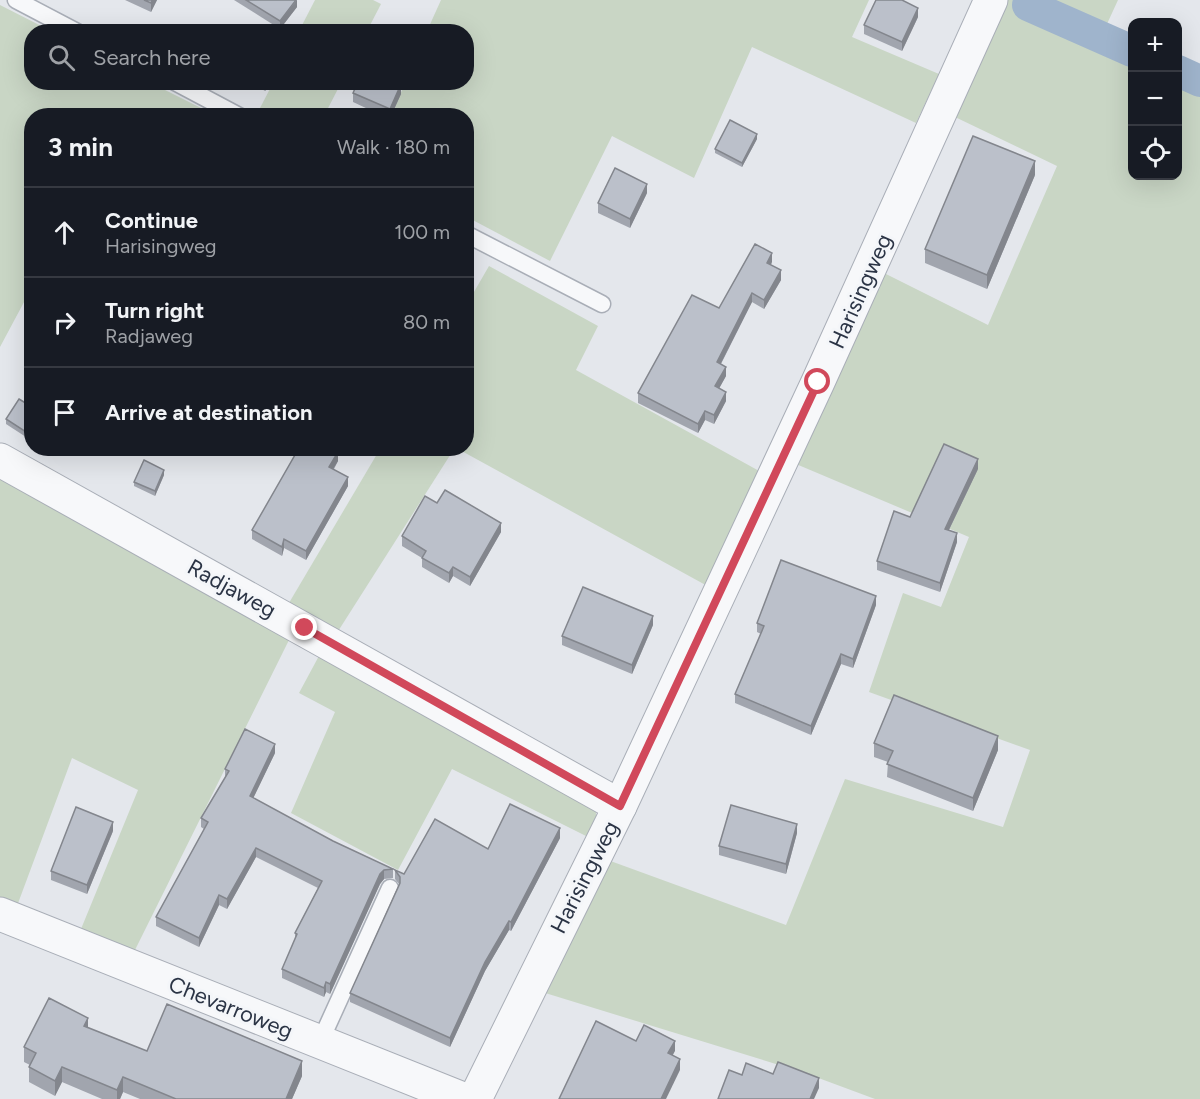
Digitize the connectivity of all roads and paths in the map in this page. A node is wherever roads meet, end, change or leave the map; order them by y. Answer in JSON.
{"nodes":[{"id":1,"x":16,"y":0,"type":"edge"},
{"id":2,"x":992,"y":0,"type":"edge"},
{"id":3,"x":62,"y":24,"type":"edge"},
{"id":4,"x":190,"y":90,"type":"edge"},
{"id":5,"x":224,"y":108,"type":"edge"},
{"id":6,"x":474,"y":238,"type":"edge"},
{"id":7,"x":602,"y":304,"type":"dead end"},
{"id":8,"x":0,"y":460,"type":"edge"},
{"id":9,"x":620,"y":806,"type":"junction"},
{"id":10,"x":390,"y":888,"type":"dead end"},
{"id":11,"x":0,"y":914,"type":"edge"},
{"id":12,"x":320,"y":1042,"type":"junction"},
{"id":13,"x":463,"y":1099,"type":"edge"},
{"id":14,"x":475,"y":1099,"type":"edge"}],
"edges":[{"from":1,"to":3,"type":"lane"},
{"from":2,"to":9,"type":"street","name":"Harisingweg"},
{"from":4,"to":5,"type":"lane"},
{"from":6,"to":7,"type":"lane"},
{"from":8,"to":9,"type":"street","name":"Radjaweg"},
{"from":9,"to":14,"type":"street","name":"Harisingweg"},
{"from":10,"to":12,"type":"lane"},
{"from":11,"to":12,"type":"street","name":"Chevarroweg"},
{"from":12,"to":13,"type":"street","name":"Chevarroweg"}]}
